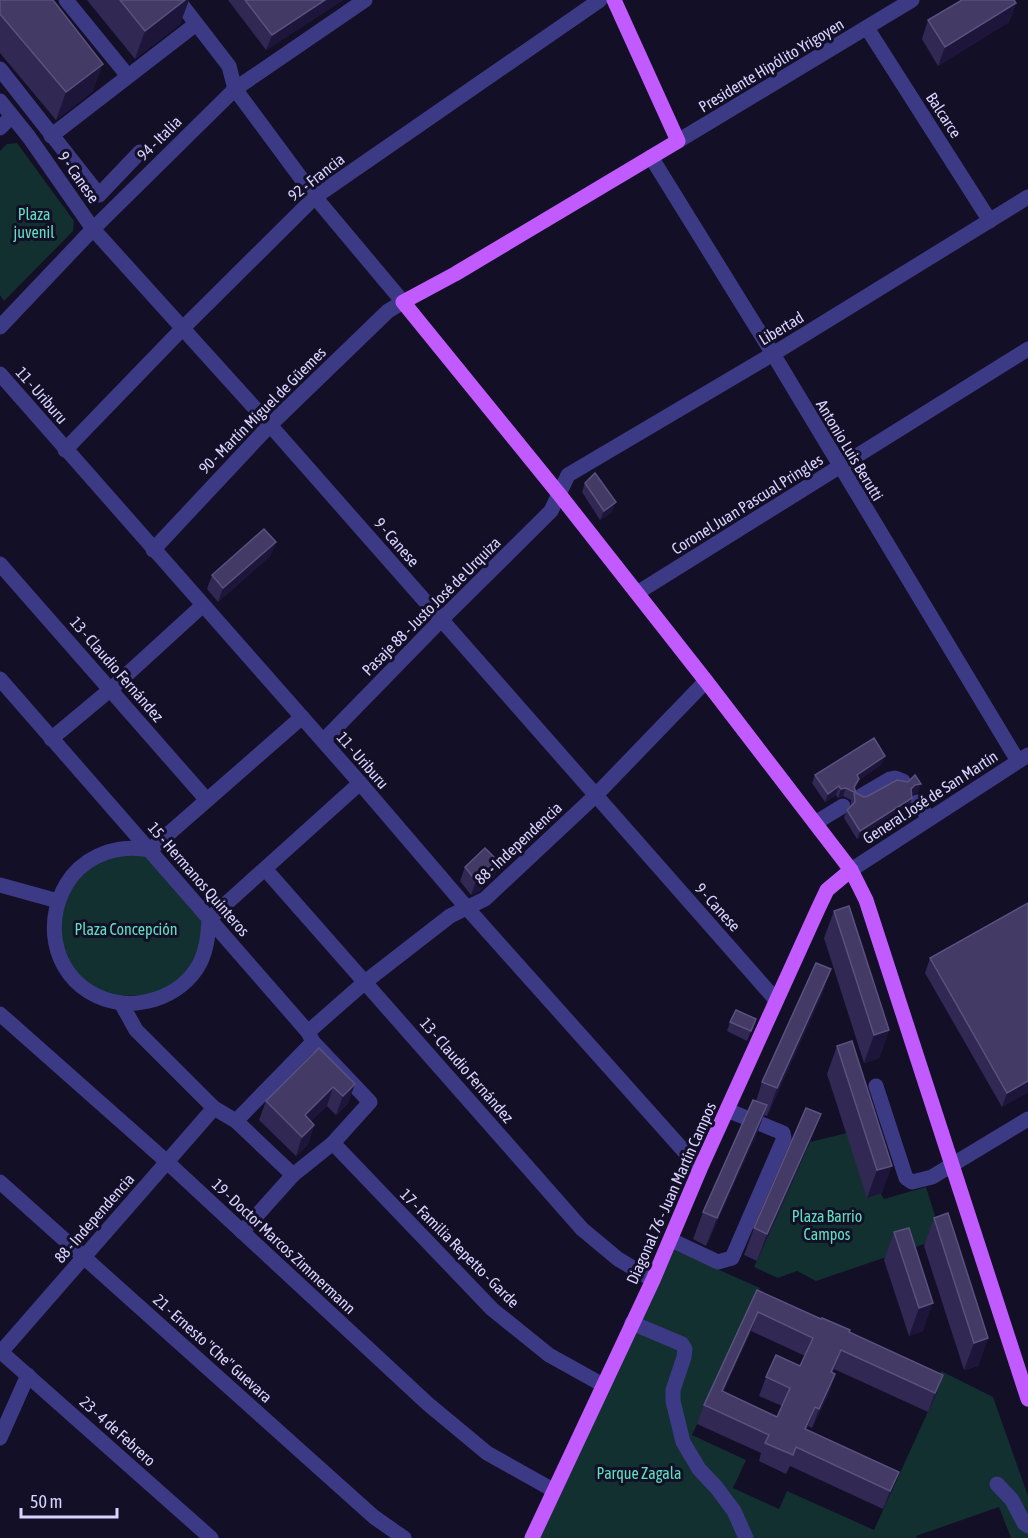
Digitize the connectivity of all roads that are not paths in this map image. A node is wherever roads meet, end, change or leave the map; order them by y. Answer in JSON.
{"nodes":[{"id":1,"x":66,"y":0,"type":"edge"},
{"id":2,"x":178,"y":0,"type":"edge"},
{"id":3,"x":365,"y":0,"type":"edge"},
{"id":4,"x":600,"y":0,"type":"edge"},
{"id":5,"x":614,"y":0,"type":"edge"},
{"id":6,"x":912,"y":0,"type":"edge"},
{"id":7,"x":196,"y":24,"type":"junction"},
{"id":8,"x":867,"y":28,"type":"junction"},
{"id":9,"x":0,"y":69,"type":"edge"},
{"id":10,"x":129,"y":76,"type":"junction"},
{"id":11,"x":235,"y":89,"type":"junction"},
{"id":12,"x":0,"y":101,"type":"edge"},
{"id":13,"x":12,"y":116,"type":"junction"},
{"id":14,"x":0,"y":128,"type":"edge"},
{"id":15,"x":51,"y":136,"type":"junction"},
{"id":16,"x":678,"y":141,"type":"junction"},
{"id":17,"x":140,"y":152,"type":"dead end"},
{"id":18,"x":651,"y":157,"type":"junction"},
{"id":19,"x":315,"y":197,"type":"junction"},
{"id":20,"x":1028,"y":197,"type":"edge"},
{"id":21,"x":990,"y":221,"type":"junction"},
{"id":22,"x":93,"y":229,"type":"junction"},
{"id":23,"x":403,"y":302,"type":"junction"},
{"id":24,"x":0,"y":327,"type":"edge"},
{"id":25,"x":182,"y":329,"type":"junction"},
{"id":26,"x":1028,"y":349,"type":"edge"},
{"id":27,"x":773,"y":354,"type":"junction"},
{"id":28,"x":0,"y":374,"type":"edge"},
{"id":29,"x":270,"y":425,"type":"junction"},
{"id":30,"x":65,"y":450,"type":"junction"},
{"id":31,"x":839,"y":467,"type":"junction"},
{"id":32,"x":559,"y":494,"type":"junction"},
{"id":33,"x":153,"y":550,"type":"junction"},
{"id":34,"x":0,"y":564,"type":"edge"},
{"id":35,"x":637,"y":593,"type":"junction"},
{"id":36,"x":202,"y":605,"type":"junction"},
{"id":37,"x":441,"y":620,"type":"junction"},
{"id":38,"x":0,"y":679,"type":"edge"},
{"id":39,"x":706,"y":681,"type":"junction"},
{"id":40,"x":111,"y":689,"type":"junction"},
{"id":41,"x":302,"y":717,"type":"junction"},
{"id":42,"x":51,"y":739,"type":"junction"},
{"id":43,"x":323,"y":741,"type":"junction"},
{"id":44,"x":1023,"y":758,"type":"edge"},
{"id":45,"x":903,"y":781,"type":"edge"},
{"id":46,"x":360,"y":783,"type":"junction"},
{"id":47,"x":595,"y":796,"type":"junction"},
{"id":48,"x":861,"y":796,"type":"edge"},
{"id":49,"x":206,"y":799,"type":"junction"},
{"id":50,"x":917,"y":802,"type":"dead end"},
{"id":51,"x":843,"y":806,"type":"dead end"},
{"id":52,"x":929,"y":818,"type":"junction"},
{"id":53,"x":815,"y":823,"type":"junction"},
{"id":54,"x":150,"y":850,"type":"junction"},
{"id":55,"x":266,"y":870,"type":"junction"},
{"id":56,"x":851,"y":870,"type":"junction"},
{"id":57,"x":0,"y":885,"type":"edge"},
{"id":58,"x":57,"y":901,"type":"junction"},
{"id":59,"x":467,"y":908,"type":"junction"},
{"id":60,"x":209,"y":919,"type":"junction"},
{"id":61,"x":365,"y":982,"type":"junction"},
{"id":62,"x":777,"y":1000,"type":"junction"},
{"id":63,"x":121,"y":1003,"type":"junction"},
{"id":64,"x":0,"y":1014,"type":"edge"},
{"id":65,"x":311,"y":1037,"type":"junction"},
{"id":66,"x":876,"y":1086,"type":"dead end"},
{"id":67,"x":214,"y":1108,"type":"junction"},
{"id":68,"x":727,"y":1110,"type":"junction"},
{"id":69,"x":1028,"y":1119,"type":"edge"},
{"id":70,"x":236,"y":1121,"type":"junction"},
{"id":71,"x":333,"y":1143,"type":"junction"},
{"id":72,"x":166,"y":1161,"type":"junction"},
{"id":73,"x":953,"y":1165,"type":"junction"},
{"id":74,"x":700,"y":1169,"type":"junction"},
{"id":75,"x":293,"y":1175,"type":"junction"},
{"id":76,"x":0,"y":1182,"type":"edge"},
{"id":77,"x":242,"y":1233,"type":"junction"},
{"id":78,"x":670,"y":1240,"type":"junction"},
{"id":79,"x":84,"y":1256,"type":"junction"},
{"id":80,"x":653,"y":1280,"type":"junction"},
{"id":81,"x":633,"y":1323,"type":"junction"},
{"id":82,"x":1,"y":1351,"type":"edge"},
{"id":83,"x":28,"y":1375,"type":"junction"},
{"id":84,"x":603,"y":1385,"type":"junction"},
{"id":85,"x":1028,"y":1399,"type":"edge"},
{"id":86,"x":0,"y":1438,"type":"edge"},
{"id":87,"x":997,"y":1485,"type":"dead end"},
{"id":88,"x":553,"y":1490,"type":"junction"},
{"id":89,"x":1028,"y":1526,"type":"edge"},
{"id":90,"x":202,"y":1535,"type":"edge"},
{"id":91,"x":404,"y":1538,"type":"edge"},
{"id":92,"x":532,"y":1538,"type":"edge"},
{"id":93,"x":746,"y":1538,"type":"edge"}],
"edges":[{"from":1,"to":10,"type":"street"},
{"from":2,"to":7,"type":"street"},
{"from":3,"to":11,"type":"street","name":"94 - Italia"},
{"from":4,"to":19,"type":"street","name":"92 - Francia"},
{"from":5,"to":16,"type":"main road"},
{"from":6,"to":8,"type":"street","name":"Presidente Hipólito Yrigoyen"},
{"from":7,"to":10,"type":"street"},
{"from":7,"to":11,"type":"street"},
{"from":8,"to":16,"type":"street","name":"Presidente Hipólito Yrigoyen"},
{"from":8,"to":21,"type":"street","name":"Balcarce"},
{"from":9,"to":15,"type":"street"},
{"from":10,"to":15,"type":"street"},
{"from":11,"to":19,"type":"street"},
{"from":11,"to":22,"type":"street","name":"94 - Italia"},
{"from":12,"to":13,"type":"street","name":"9 - Canese"},
{"from":13,"to":14,"type":"street"},
{"from":13,"to":22,"type":"street","name":"9 - Canese"},
{"from":15,"to":17,"type":"street"},
{"from":16,"to":18,"type":"main road"},
{"from":18,"to":23,"type":"main road"},
{"from":18,"to":27,"type":"street","name":"Antonio Luis Berutti"},
{"from":19,"to":23,"type":"street"},
{"from":19,"to":25,"type":"street","name":"92 - Francia"},
{"from":20,"to":21,"type":"street","name":"Libertad"},
{"from":21,"to":27,"type":"street","name":"Libertad"},
{"from":22,"to":24,"type":"street","name":"94 - Italia"},
{"from":22,"to":25,"type":"street","name":"9 - Canese"},
{"from":23,"to":29,"type":"street","name":"90 - Martín Miguel de Güemes"},
{"from":23,"to":32,"type":"main road"},
{"from":25,"to":29,"type":"street","name":"9 - Canese"},
{"from":25,"to":30,"type":"street","name":"92 - Francia"},
{"from":26,"to":31,"type":"street","name":"Coronel Juan Pascual Pringles"},
{"from":27,"to":31,"type":"street","name":"Antonio Luis Berutti"},
{"from":27,"to":32,"type":"street","name":"Libertad"},
{"from":28,"to":30,"type":"street","name":"11 - Uriburu"},
{"from":29,"to":33,"type":"street","name":"90 - Martín Miguel de Güemes"},
{"from":29,"to":37,"type":"street","name":"9 - Canese"},
{"from":30,"to":33,"type":"street","name":"11 - Uriburu"},
{"from":31,"to":35,"type":"street","name":"Coronel Juan Pascual Pringles"},
{"from":31,"to":44,"type":"street","name":"Antonio Luis Berutti"},
{"from":32,"to":35,"type":"main road"},
{"from":32,"to":37,"type":"street","name":"Pasaje 88 - Justo José de Urquiza"},
{"from":33,"to":36,"type":"street","name":"11 - Uriburu"},
{"from":34,"to":40,"type":"street","name":"13 - Claudio Fernández"},
{"from":35,"to":39,"type":"main road"},
{"from":36,"to":40,"type":"street"},
{"from":36,"to":41,"type":"street","name":"11 - Uriburu"},
{"from":37,"to":43,"type":"street","name":"Pasaje 88 - Justo José de Urquiza"},
{"from":37,"to":47,"type":"street","name":"9 - Canese"},
{"from":38,"to":42,"type":"street","name":"15 - Hermanos Quinteros"},
{"from":39,"to":47,"type":"street","name":"88 - Independencia"},
{"from":39,"to":53,"type":"main road"},
{"from":40,"to":42,"type":"street"},
{"from":40,"to":49,"type":"street","name":"13 - Claudio Fernández"},
{"from":41,"to":43,"type":"street","name":"11 - Uriburu"},
{"from":41,"to":49,"type":"street"},
{"from":42,"to":54,"type":"street","name":"15 - Hermanos Quinteros"},
{"from":43,"to":46,"type":"street","name":"11 - Uriburu"},
{"from":44,"to":52,"type":"street","name":"General José de San Martín"},
{"from":45,"to":48,"type":"street"},
{"from":46,"to":55,"type":"street"},
{"from":46,"to":59,"type":"street","name":"11 - Uriburu"},
{"from":47,"to":59,"type":"street","name":"88 - Independencia"},
{"from":47,"to":62,"type":"street","name":"9 - Canese"},
{"from":49,"to":54,"type":"street"},
{"from":50,"to":52,"type":"street"},
{"from":51,"to":53,"type":"street"},
{"from":52,"to":56,"type":"street","name":"General José de San Martín"},
{"from":53,"to":56,"type":"main road"},
{"from":54,"to":58,"type":"street"},
{"from":54,"to":60,"type":"street","name":"15 - Hermanos Quinteros"},
{"from":55,"to":60,"type":"street"},
{"from":55,"to":61,"type":"street","name":"13 - Claudio Fernández"},
{"from":56,"to":62,"type":"main road","name":"Diagonal 76 - Juan Martín Campos"},
{"from":56,"to":73,"type":"main road"},
{"from":57,"to":58,"type":"street"},
{"from":58,"to":63,"type":"street"},
{"from":59,"to":61,"type":"street","name":"88 - Independencia"},
{"from":59,"to":74,"type":"street","name":"11 - Uriburu"},
{"from":60,"to":63,"type":"street"},
{"from":60,"to":65,"type":"street","name":"15 - Hermanos Quinteros"},
{"from":61,"to":65,"type":"street","name":"88 - Independencia"},
{"from":61,"to":80,"type":"street","name":"13 - Claudio Fernández"},
{"from":62,"to":68,"type":"main road","name":"Diagonal 76 - Juan Martín Campos"},
{"from":63,"to":67,"type":"street"},
{"from":64,"to":72,"type":"street","name":"19 - Doctor Marcos Zimmermann"},
{"from":65,"to":70,"type":"street","name":"88 - Independencia"},
{"from":65,"to":71,"type":"street","name":"15 - Hermanos Quinteros"},
{"from":66,"to":73,"type":"street"},
{"from":67,"to":70,"type":"street"},
{"from":67,"to":72,"type":"street","name":"88 - Independencia"},
{"from":68,"to":74,"type":"main road","name":"Diagonal 76 - Juan Martín Campos"},
{"from":68,"to":78,"type":"street"},
{"from":69,"to":73,"type":"street"},
{"from":70,"to":75,"type":"street"},
{"from":71,"to":75,"type":"street"},
{"from":71,"to":84,"type":"street","name":"17 - Familia Repetto - Garde"},
{"from":72,"to":77,"type":"street","name":"19 - Doctor Marcos Zimmermann"},
{"from":72,"to":79,"type":"street","name":"88 - Independencia"},
{"from":73,"to":85,"type":"main road"},
{"from":74,"to":78,"type":"main road","name":"Diagonal 76 - Juan Martín Campos"},
{"from":75,"to":77,"type":"street"},
{"from":76,"to":79,"type":"street","name":"21 - Ernesto \"Che\" Guevara"},
{"from":77,"to":88,"type":"street","name":"19 - Doctor Marcos Zimmermann"},
{"from":78,"to":80,"type":"main road","name":"Diagonal 76 - Juan Martín Campos"},
{"from":79,"to":82,"type":"street","name":"88 - Independencia"},
{"from":79,"to":91,"type":"street","name":"21 - Ernesto \"Che\" Guevara"},
{"from":80,"to":81,"type":"main road","name":"Diagonal 76 - Juan Martín Campos"},
{"from":81,"to":84,"type":"main road","name":"Diagonal 76 - Juan Martín Campos"},
{"from":81,"to":93,"type":"street"},
{"from":82,"to":83,"type":"street","name":"23 - 4 de Febrero"},
{"from":83,"to":86,"type":"street"},
{"from":83,"to":90,"type":"street","name":"23 - 4 de Febrero"},
{"from":84,"to":88,"type":"main road","name":"Diagonal 76 - Juan Martín Campos"},
{"from":87,"to":89,"type":"street"},
{"from":88,"to":92,"type":"main road","name":"Diagonal 76 - Juan Martín Campos"}]}
